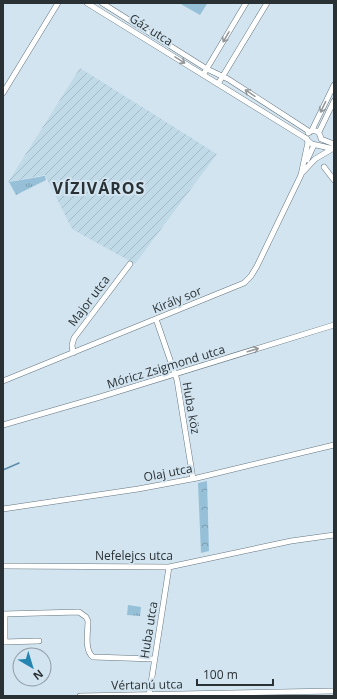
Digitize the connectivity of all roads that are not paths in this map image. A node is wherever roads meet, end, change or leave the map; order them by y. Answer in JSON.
{"nodes":[{"id":1,"x":58,"y":3,"type":"edge"},
{"id":2,"x":87,"y":3,"type":"edge"},
{"id":3,"x":102,"y":3,"type":"edge"},
{"id":4,"x":246,"y":3,"type":"edge"},
{"id":5,"x":265,"y":5,"type":"edge"},
{"id":6,"x":207,"y":69,"type":"junction"},
{"id":7,"x":203,"y":75,"type":"junction"},
{"id":8,"x":222,"y":77,"type":"junction"},
{"id":9,"x":218,"y":84,"type":"junction"},
{"id":10,"x":334,"y":85,"type":"edge"},
{"id":11,"x":3,"y":93,"type":"edge"},
{"id":12,"x":334,"y":101,"type":"edge"},
{"id":13,"x":311,"y":131,"type":"junction"},
{"id":14,"x":319,"y":132,"type":"junction"},
{"id":15,"x":321,"y":138,"type":"junction"},
{"id":16,"x":308,"y":141,"type":"junction"},
{"id":17,"x":314,"y":145,"type":"junction"},
{"id":18,"x":333,"y":147,"type":"edge"},
{"id":19,"x":305,"y":162,"type":"junction"},
{"id":20,"x":324,"y":167,"type":"dead end"},
{"id":21,"x":301,"y":174,"type":"junction"},
{"id":22,"x":334,"y":180,"type":"edge"},
{"id":23,"x":130,"y":264,"type":"dead end"},
{"id":24,"x":156,"y":319,"type":"junction"},
{"id":25,"x":334,"y":325,"type":"edge"},
{"id":26,"x":73,"y":353,"type":"junction"},
{"id":27,"x":175,"y":374,"type":"junction"},
{"id":28,"x":3,"y":381,"type":"edge"},
{"id":29,"x":3,"y":425,"type":"edge"},
{"id":30,"x":334,"y":445,"type":"edge"},
{"id":31,"x":193,"y":479,"type":"junction"},
{"id":32,"x":3,"y":508,"type":"edge"},
{"id":33,"x":334,"y":535,"type":"edge"},
{"id":34,"x":3,"y":566,"type":"edge"},
{"id":35,"x":169,"y":568,"type":"junction"},
{"id":36,"x":4,"y":614,"type":"edge"},
{"id":37,"x":39,"y":641,"type":"dead end"},
{"id":38,"x":4,"y":642,"type":"edge"},
{"id":39,"x":154,"y":659,"type":"junction"},
{"id":40,"x":334,"y":691,"type":"edge"},
{"id":41,"x":149,"y":695,"type":"edge"},
{"id":42,"x":80,"y":696,"type":"edge"}],
"edges":[{"from":1,"to":11,"type":"street"},
{"from":2,"to":7,"type":"street","name":"Gáz utca","one_way":true},
{"from":3,"to":6,"type":"street","name":"Gáz utca"},
{"from":4,"to":6,"type":"street","one_way":true},
{"from":5,"to":8,"type":"street"},
{"from":6,"to":7,"type":"street"},
{"from":6,"to":8,"type":"street","name":"Gáz utca"},
{"from":7,"to":9,"type":"street","name":"Gáz utca"},
{"from":8,"to":9,"type":"street"},
{"from":13,"to":8,"type":"street","name":"Gáz utca","one_way":true},
{"from":9,"to":16,"type":"street","name":"Gáz utca"},
{"from":10,"to":13,"type":"street","one_way":true},
{"from":12,"to":14,"type":"street"},
{"from":13,"to":14,"type":"street"},
{"from":13,"to":16,"type":"street"},
{"from":14,"to":15,"type":"street"},
{"from":15,"to":17,"type":"street"},
{"from":15,"to":18,"type":"street"},
{"from":16,"to":17,"type":"street"},
{"from":16,"to":19,"type":"street","name":"Király sor"},
{"from":17,"to":18,"type":"street"},
{"from":17,"to":19,"type":"street","name":"Király sor"},
{"from":18,"to":21,"type":"street","name":"Király sor"},
{"from":19,"to":21,"type":"street","name":"Király sor"},
{"from":20,"to":22,"type":"street"},
{"from":21,"to":24,"type":"street","name":"Király sor"},
{"from":23,"to":26,"type":"street","name":"Major utca"},
{"from":24,"to":26,"type":"street","name":"Király sor"},
{"from":24,"to":27,"type":"street","name":"Huba köz"},
{"from":27,"to":25,"type":"street","name":"Móricz Zsigmond utca","one_way":true},
{"from":26,"to":28,"type":"street","name":"Király sor"},
{"from":27,"to":29,"type":"street","name":"Móricz Zsigmond utca"},
{"from":27,"to":31,"type":"street","name":"Huba köz"},
{"from":30,"to":31,"type":"street","name":"Olaj utca"},
{"from":31,"to":32,"type":"street","name":"Olaj utca"},
{"from":33,"to":35,"type":"street","name":"Nefelejcs utca"},
{"from":34,"to":35,"type":"street","name":"Nefelejcs utca"},
{"from":35,"to":39,"type":"street","name":"Huba utca"},
{"from":36,"to":38,"type":"street"},
{"from":36,"to":39,"type":"street"},
{"from":37,"to":38,"type":"street"},
{"from":39,"to":41,"type":"street","name":"Huba utca"},
{"from":40,"to":41,"type":"street","name":"Vértanú utca"},
{"from":41,"to":42,"type":"street","name":"Vértanú utca"}]}
